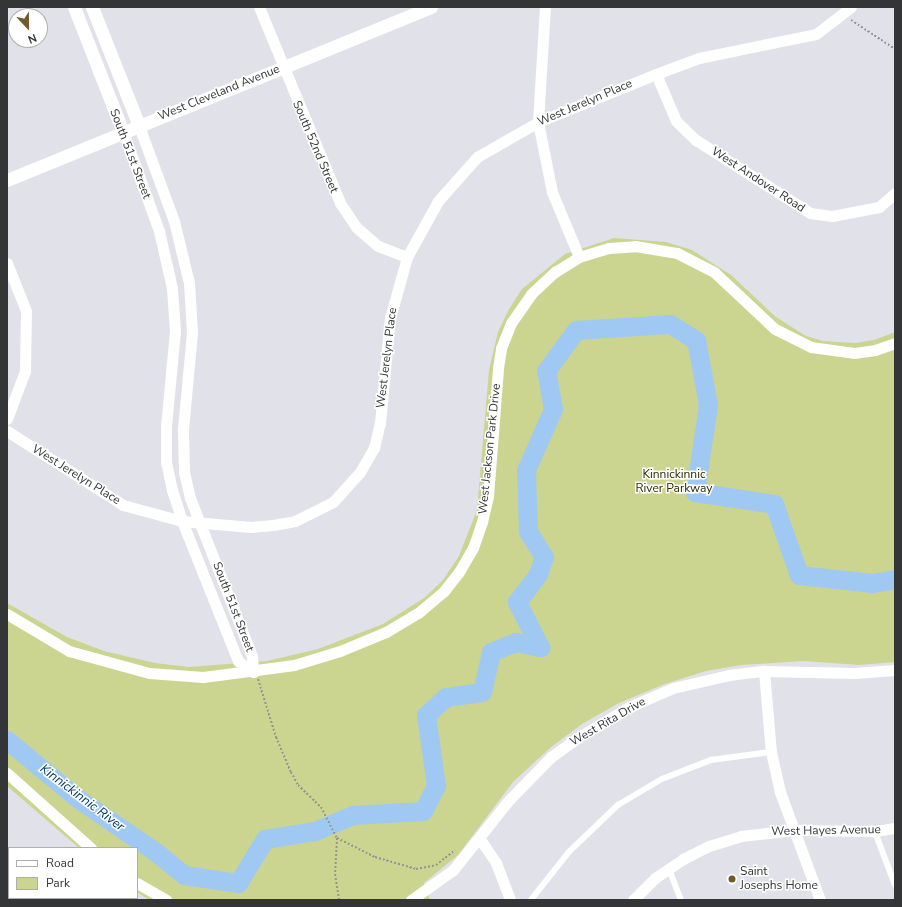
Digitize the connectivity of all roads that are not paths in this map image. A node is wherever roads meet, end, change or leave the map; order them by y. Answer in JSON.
{"nodes":[{"id":1,"x":74,"y":7,"type":"edge"},
{"id":2,"x":92,"y":7,"type":"edge"},
{"id":3,"x":259,"y":7,"type":"edge"},
{"id":4,"x":431,"y":7,"type":"edge"},
{"id":5,"x":545,"y":7,"type":"edge"},
{"id":6,"x":851,"y":7,"type":"edge"},
{"id":7,"x":415,"y":10,"type":"edge"},
{"id":8,"x":282,"y":68,"type":"junction"},
{"id":9,"x":656,"y":74,"type":"junction"},
{"id":10,"x":538,"y":122,"type":"junction"},
{"id":11,"x":139,"y":126,"type":"junction"},
{"id":12,"x":123,"y":132,"type":"junction"},
{"id":13,"x":7,"y":180,"type":"edge"},
{"id":14,"x":895,"y":193,"type":"edge"},
{"id":15,"x":407,"y":257,"type":"junction"},
{"id":16,"x":579,"y":257,"type":"junction"},
{"id":17,"x":7,"y":263,"type":"edge"},
{"id":18,"x":192,"y":303,"type":"junction"},
{"id":19,"x":174,"y":304,"type":"junction"},
{"id":20,"x":895,"y":343,"type":"edge"},
{"id":21,"x":7,"y":419,"type":"edge"},
{"id":22,"x":7,"y":431,"type":"edge"},
{"id":23,"x":182,"y":521,"type":"junction"},
{"id":24,"x":200,"y":522,"type":"junction"},
{"id":25,"x":7,"y":614,"type":"edge"},
{"id":26,"x":895,"y":670,"type":"edge"},
{"id":27,"x":764,"y":671,"type":"junction"},
{"id":28,"x":253,"y":672,"type":"junction"},
{"id":29,"x":771,"y":752,"type":"junction"},
{"id":30,"x":7,"y":773,"type":"edge"},
{"id":31,"x":895,"y":828,"type":"edge"},
{"id":32,"x":793,"y":830,"type":"junction"},
{"id":33,"x":875,"y":831,"type":"junction"},
{"id":34,"x":480,"y":839,"type":"junction"},
{"id":35,"x":90,"y":847,"type":"edge"},
{"id":36,"x":669,"y":868,"type":"junction"},
{"id":37,"x":138,"y":884,"type":"edge"},
{"id":38,"x":895,"y":884,"type":"edge"},
{"id":39,"x":166,"y":900,"type":"edge"},
{"id":40,"x":411,"y":900,"type":"edge"},
{"id":41,"x":510,"y":900,"type":"edge"},
{"id":42,"x":531,"y":900,"type":"edge"},
{"id":43,"x":633,"y":900,"type":"edge"},
{"id":44,"x":681,"y":900,"type":"edge"},
{"id":45,"x":820,"y":900,"type":"edge"}],
"edges":[{"from":1,"to":12,"type":"street","name":"South 51st Street"},
{"from":2,"to":11,"type":"street","name":"South 51st Street"},
{"from":3,"to":8,"type":"street","name":"South 52nd Street"},
{"from":4,"to":7,"type":"street","name":"West Cleveland Avenue"},
{"from":5,"to":10,"type":"street"},
{"from":6,"to":9,"type":"street","name":"West Jerelyn Place"},
{"from":7,"to":8,"type":"street","name":"West Cleveland Avenue"},
{"from":8,"to":11,"type":"street","name":"West Cleveland Avenue"},
{"from":8,"to":15,"type":"street","name":"South 52nd Street"},
{"from":9,"to":10,"type":"street","name":"West Jerelyn Place"},
{"from":9,"to":14,"type":"street","name":"West Andover Road"},
{"from":10,"to":15,"type":"street","name":"West Jerelyn Place"},
{"from":10,"to":16,"type":"street"},
{"from":11,"to":12,"type":"street","name":"West Cleveland Avenue"},
{"from":11,"to":18,"type":"street","name":"South 51st Street"},
{"from":12,"to":13,"type":"street","name":"West Cleveland Avenue"},
{"from":12,"to":19,"type":"street","name":"South 51st Street"},
{"from":15,"to":24,"type":"street","name":"West Jerelyn Place"},
{"from":16,"to":20,"type":"street","name":"West Jackson Park Drive"},
{"from":16,"to":28,"type":"street","name":"West Jackson Park Drive"},
{"from":17,"to":21,"type":"street"},
{"from":18,"to":19,"type":"street"},
{"from":18,"to":24,"type":"street","name":"South 51st Street"},
{"from":19,"to":23,"type":"street","name":"South 51st Street"},
{"from":22,"to":23,"type":"street","name":"West Jerelyn Place"},
{"from":23,"to":24,"type":"street","name":"West Jerelyn Place"},
{"from":23,"to":28,"type":"street","name":"South 51st Street"},
{"from":24,"to":28,"type":"street","name":"South 51st Street"},
{"from":25,"to":28,"type":"street","name":"West Jackson Park Drive"},
{"from":26,"to":27,"type":"street","name":"West Rita Drive"},
{"from":27,"to":29,"type":"street"},
{"from":27,"to":34,"type":"street","name":"West Rita Drive"},
{"from":29,"to":32,"type":"street"},
{"from":29,"to":42,"type":"lane"},
{"from":30,"to":35,"type":"street"},
{"from":31,"to":33,"type":"street","name":"West Hayes Avenue"},
{"from":32,"to":33,"type":"street","name":"West Hayes Avenue"},
{"from":32,"to":36,"type":"street","name":"West Hayes Avenue"},
{"from":32,"to":45,"type":"street"},
{"from":33,"to":38,"type":"lane"},
{"from":34,"to":40,"type":"street","name":"West Rita Drive"},
{"from":34,"to":41,"type":"street"},
{"from":36,"to":43,"type":"street","name":"West Hayes Avenue"},
{"from":36,"to":44,"type":"lane"},
{"from":37,"to":39,"type":"street"}]}
